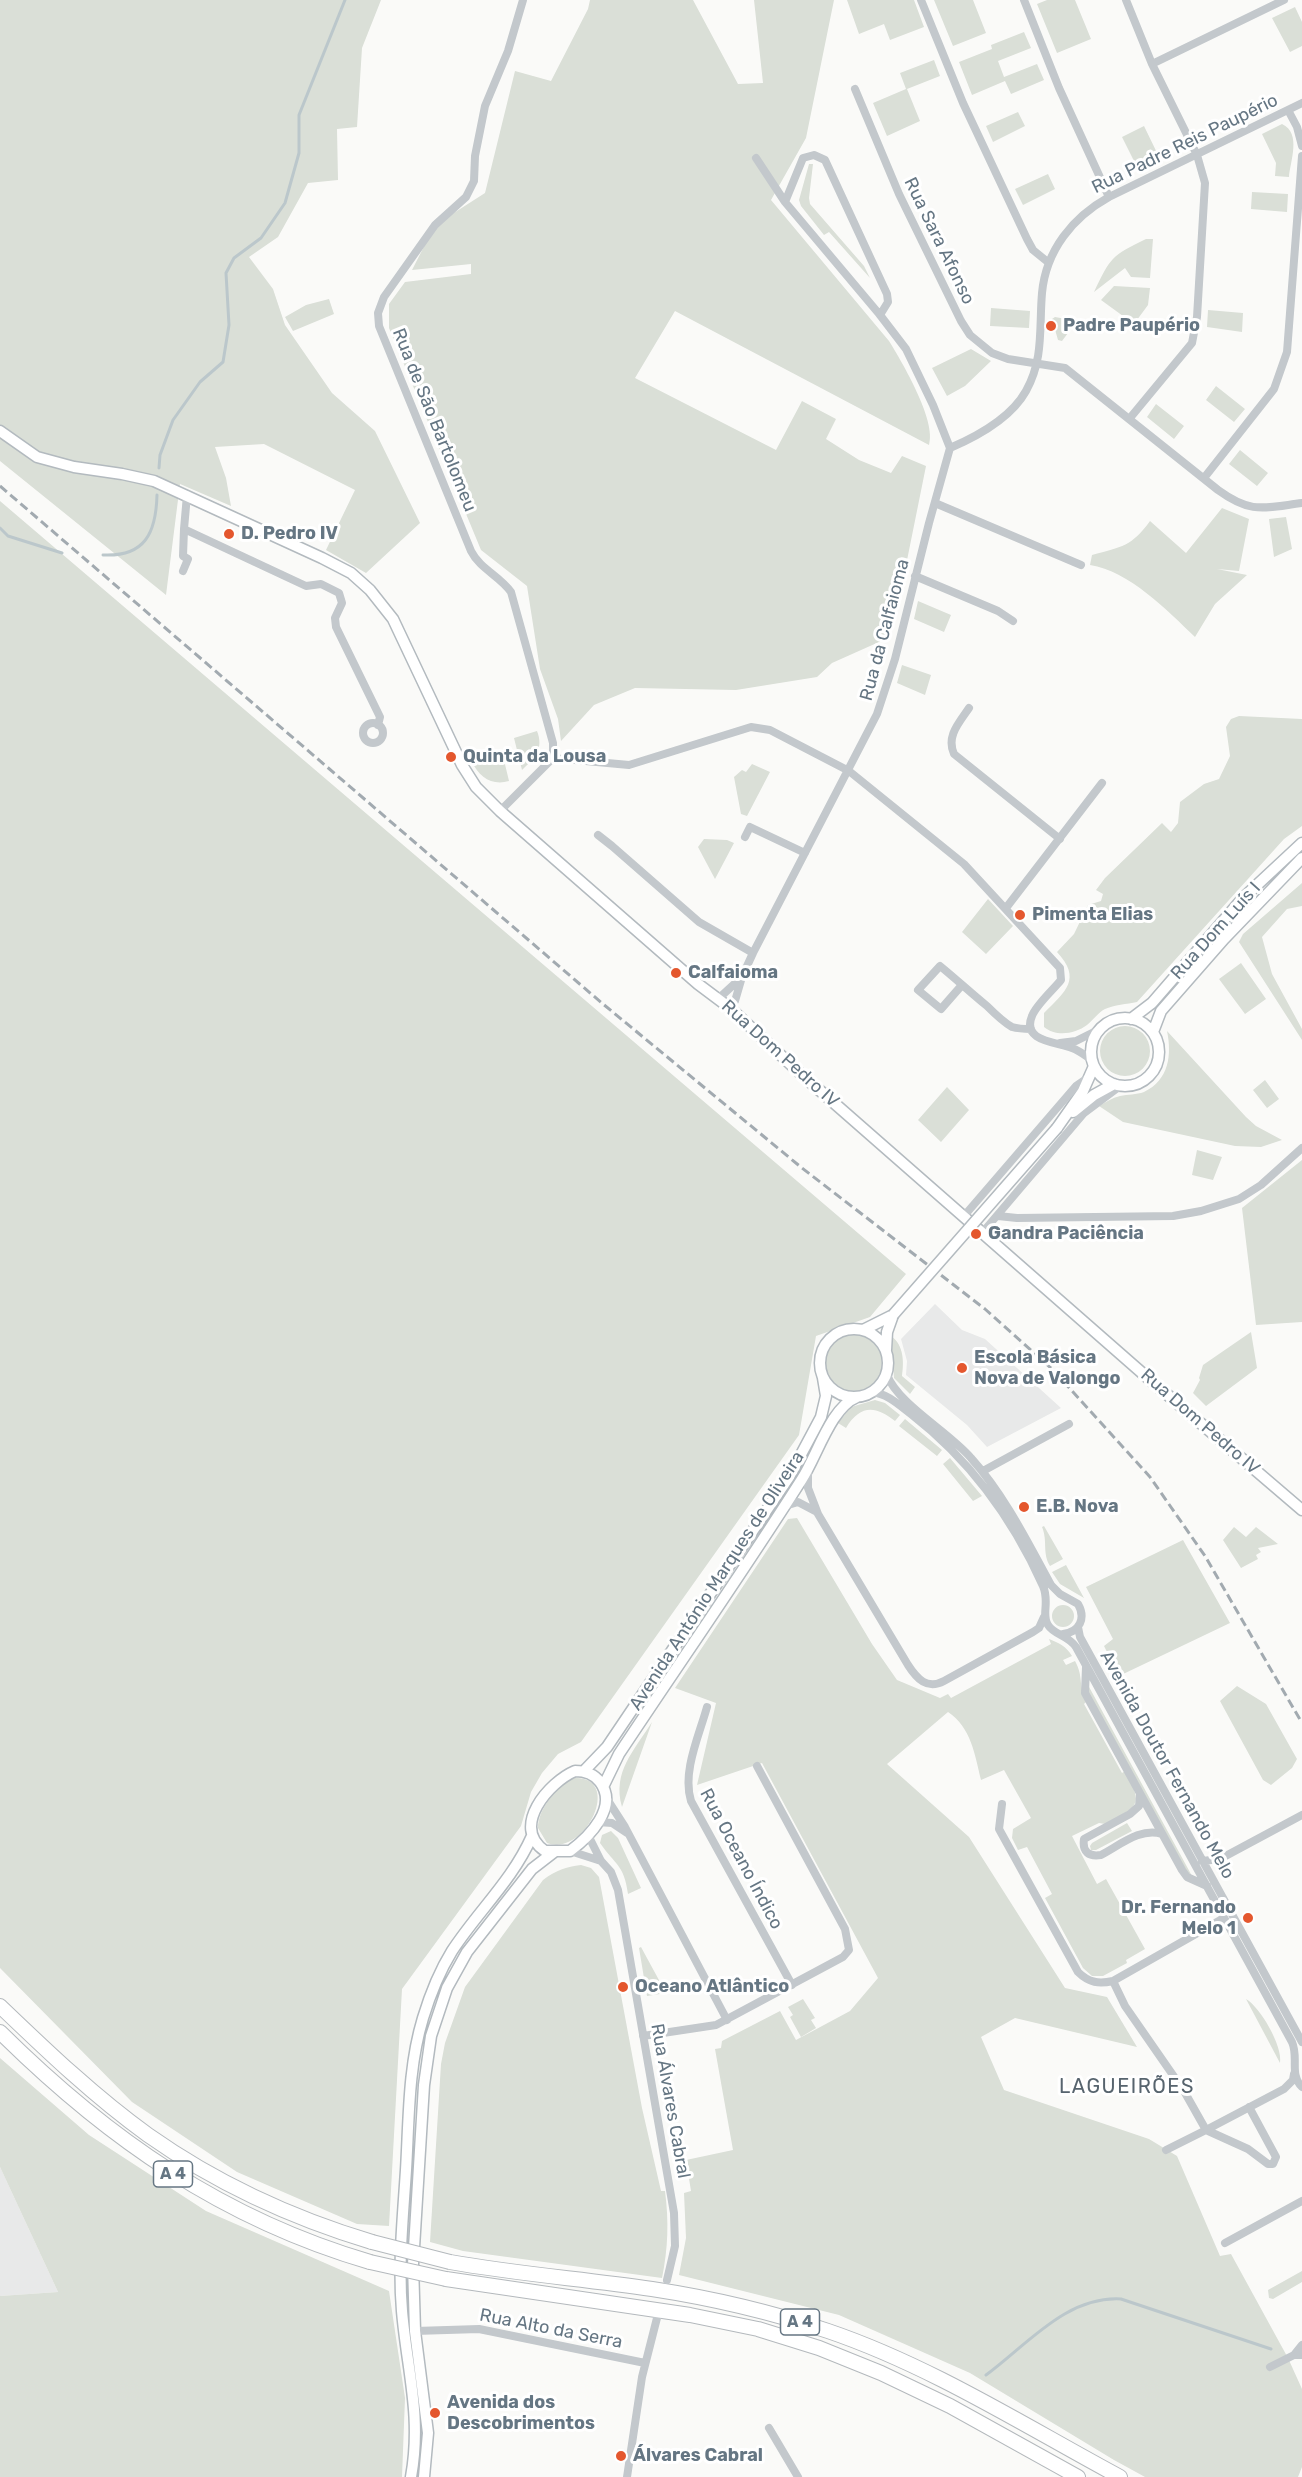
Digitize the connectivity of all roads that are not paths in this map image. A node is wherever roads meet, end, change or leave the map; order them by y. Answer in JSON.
{"nodes":[{"id":1,"x":523,"y":0,"type":"edge"},
{"id":2,"x":921,"y":0,"type":"edge"},
{"id":3,"x":1024,"y":0,"type":"edge"},
{"id":4,"x":1126,"y":0,"type":"edge"},
{"id":5,"x":1284,"y":0,"type":"edge"},
{"id":6,"x":1152,"y":64,"type":"junction"},
{"id":7,"x":855,"y":89,"type":"dead end"},
{"id":8,"x":1302,"y":103,"type":"edge"},
{"id":9,"x":1288,"y":110,"type":"junction"},
{"id":10,"x":1302,"y":146,"type":"edge"},
{"id":11,"x":1197,"y":155,"type":"junction"},
{"id":12,"x":1302,"y":156,"type":"edge"},
{"id":13,"x":756,"y":158,"type":"dead end"},
{"id":14,"x":1110,"y":197,"type":"junction"},
{"id":15,"x":785,"y":202,"type":"junction"},
{"id":16,"x":1049,"y":263,"type":"junction"},
{"id":17,"x":880,"y":315,"type":"junction"},
{"id":18,"x":1037,"y":364,"type":"junction"},
{"id":19,"x":1130,"y":418,"type":"junction"},
{"id":20,"x":2,"y":433,"type":"edge"},
{"id":21,"x":950,"y":448,"type":"junction"},
{"id":22,"x":1204,"y":478,"type":"junction"},
{"id":23,"x":187,"y":495,"type":"junction"},
{"id":24,"x":935,"y":503,"type":"junction"},
{"id":25,"x":1302,"y":503,"type":"edge"},
{"id":26,"x":184,"y":529,"type":"junction"},
{"id":27,"x":1081,"y":565,"type":"dead end"},
{"id":28,"x":183,"y":571,"type":"dead end"},
{"id":29,"x":915,"y":576,"type":"junction"},
{"id":30,"x":1013,"y":621,"type":"dead end"},
{"id":31,"x":969,"y":708,"type":"dead end"},
{"id":32,"x":378,"y":725,"type":"dead end"},
{"id":33,"x":553,"y":758,"type":"junction"},
{"id":34,"x":849,"y":771,"type":"junction"},
{"id":35,"x":1102,"y":783,"type":"dead end"},
{"id":36,"x":500,"y":811,"type":"junction"},
{"id":37,"x":598,"y":836,"type":"dead end"},
{"id":38,"x":745,"y":837,"type":"dead end"},
{"id":39,"x":1060,"y":839,"type":"junction"},
{"id":40,"x":1302,"y":843,"type":"edge"},
{"id":41,"x":805,"y":853,"type":"junction"},
{"id":42,"x":1302,"y":858,"type":"edge"},
{"id":43,"x":1005,"y":908,"type":"junction"},
{"id":44,"x":753,"y":953,"type":"junction"},
{"id":45,"x":742,"y":977,"type":"junction"},
{"id":46,"x":962,"y":985,"type":"junction"},
{"id":47,"x":718,"y":999,"type":"junction"},
{"id":48,"x":730,"y":1008,"type":"junction"},
{"id":49,"x":1131,"y":1019,"type":"junction"},
{"id":50,"x":1031,"y":1029,"type":"junction"},
{"id":51,"x":1100,"y":1029,"type":"junction"},
{"id":52,"x":1153,"y":1032,"type":"junction"},
{"id":53,"x":1059,"y":1043,"type":"junction"},
{"id":54,"x":1092,"y":1068,"type":"junction"},
{"id":55,"x":1117,"y":1085,"type":"junction"},
{"id":56,"x":1066,"y":1118,"type":"junction"},
{"id":57,"x":1302,"y":1148,"type":"edge"},
{"id":58,"x":964,"y":1216,"type":"junction"},
{"id":59,"x":998,"y":1216,"type":"junction"},
{"id":60,"x":984,"y":1232,"type":"junction"},
{"id":61,"x":893,"y":1315,"type":"junction"},
{"id":62,"x":862,"y":1330,"type":"junction"},
{"id":63,"x":886,"y":1350,"type":"junction"},
{"id":64,"x":887,"y":1375,"type":"junction"},
{"id":65,"x":823,"y":1378,"type":"junction"},
{"id":66,"x":872,"y":1392,"type":"junction"},
{"id":67,"x":856,"y":1397,"type":"junction"},
{"id":68,"x":1069,"y":1424,"type":"dead end"},
{"id":69,"x":808,"y":1470,"type":"junction"},
{"id":70,"x":983,"y":1471,"type":"junction"},
{"id":71,"x":785,"y":1483,"type":"junction"},
{"id":72,"x":794,"y":1499,"type":"junction"},
{"id":73,"x":1302,"y":1510,"type":"edge"},
{"id":74,"x":818,"y":1514,"type":"junction"},
{"id":75,"x":1068,"y":1598,"type":"junction"},
{"id":76,"x":1047,"y":1606,"type":"junction"},
{"id":77,"x":1045,"y":1616,"type":"junction"},
{"id":78,"x":1078,"y":1627,"type":"junction"},
{"id":79,"x":1034,"y":1632,"type":"junction"},
{"id":80,"x":1058,"y":1633,"type":"junction"},
{"id":81,"x":1086,"y":1666,"type":"junction"},
{"id":82,"x":707,"y":1707,"type":"dead end"},
{"id":83,"x":757,"y":1766,"type":"dead end"},
{"id":84,"x":584,"y":1771,"type":"junction"},
{"id":85,"x":603,"y":1787,"type":"junction"},
{"id":86,"x":1139,"y":1791,"type":"junction"},
{"id":87,"x":607,"y":1799,"type":"junction"},
{"id":88,"x":1002,"y":1804,"type":"dead end"},
{"id":89,"x":1302,"y":1815,"type":"edge"},
{"id":90,"x":598,"y":1822,"type":"junction"},
{"id":91,"x":628,"y":1834,"type":"junction"},
{"id":92,"x":1162,"y":1834,"type":"junction"},
{"id":93,"x":588,"y":1835,"type":"junction"},
{"id":94,"x":532,"y":1836,"type":"junction"},
{"id":95,"x":570,"y":1851,"type":"junction"},
{"id":96,"x":554,"y":1852,"type":"junction"},
{"id":97,"x":601,"y":1861,"type":"junction"},
{"id":98,"x":1202,"y":1861,"type":"junction"},
{"id":99,"x":1207,"y":1886,"type":"junction"},
{"id":100,"x":1224,"y":1918,"type":"junction"},
{"id":101,"x":1113,"y":1981,"type":"junction"},
{"id":102,"x":792,"y":1986,"type":"junction"},
{"id":103,"x":0,"y":2006,"type":"edge"},
{"id":104,"x":726,"y":2020,"type":"junction"},
{"id":105,"x":0,"y":2032,"type":"edge"},
{"id":106,"x":643,"y":2036,"type":"junction"},
{"id":107,"x":1302,"y":2042,"type":"edge"},
{"id":108,"x":1299,"y":2060,"type":"edge"},
{"id":109,"x":1294,"y":2074,"type":"junction"},
{"id":110,"x":1302,"y":2087,"type":"edge"},
{"id":111,"x":1284,"y":2089,"type":"junction"},
{"id":112,"x":1249,"y":2107,"type":"junction"},
{"id":113,"x":1206,"y":2130,"type":"junction"},
{"id":114,"x":1166,"y":2150,"type":"dead end"},
{"id":115,"x":1302,"y":2201,"type":"edge"},
{"id":116,"x":1226,"y":2243,"type":"dead end"},
{"id":117,"x":667,"y":2280,"type":"dead end"},
{"id":118,"x":657,"y":2318,"type":"dead end"},
{"id":119,"x":410,"y":2331,"type":"junction"},
{"id":120,"x":1302,"y":2345,"type":"edge"},
{"id":121,"x":1298,"y":2355,"type":"edge"},
{"id":122,"x":645,"y":2363,"type":"junction"},
{"id":123,"x":1270,"y":2367,"type":"dead end"},
{"id":124,"x":769,"y":2428,"type":"dead end"},
{"id":125,"x":411,"y":2477,"type":"edge"},
{"id":126,"x":424,"y":2477,"type":"edge"},
{"id":127,"x":627,"y":2477,"type":"edge"},
{"id":128,"x":798,"y":2477,"type":"edge"},
{"id":129,"x":1078,"y":2477,"type":"edge"},
{"id":130,"x":1120,"y":2477,"type":"edge"}],
"edges":[{"from":1,"to":33,"type":"street","name":"Rua de São Bartolomeu"},
{"from":2,"to":16,"type":"street"},
{"from":3,"to":14,"type":"street"},
{"from":4,"to":6,"type":"street"},
{"from":5,"to":6,"type":"street"},
{"from":6,"to":11,"type":"street"},
{"from":7,"to":18,"type":"street","name":"Rua Sara Afonso"},
{"from":8,"to":9,"type":"street","name":"Rua Padre Reis Paupério"},
{"from":9,"to":10,"type":"street"},
{"from":9,"to":11,"type":"street","name":"Rua Padre Reis Paupério"},
{"from":11,"to":14,"type":"street","name":"Rua Padre Reis Paupério"},
{"from":11,"to":19,"type":"street"},
{"from":12,"to":22,"type":"street"},
{"from":13,"to":15,"type":"street"},
{"from":14,"to":16,"type":"street","name":"Rua Padre Reis Paupério"},
{"from":15,"to":17,"type":"street"},
{"from":15,"to":17,"type":"street"},
{"from":16,"to":18,"type":"street","name":"Rua Padre Reis Paupério"},
{"from":17,"to":21,"type":"street"},
{"from":18,"to":19,"type":"street","name":"Rua Sara Afonso"},
{"from":18,"to":21,"type":"street","name":"Rua Padre Reis Paupério"},
{"from":19,"to":22,"type":"street","name":"Rua Sara Afonso"},
{"from":20,"to":23,"type":"main road","name":"Rua Dom Pedro IV"},
{"from":21,"to":24,"type":"street","name":"Rua da Calfaioma"},
{"from":22,"to":25,"type":"street","name":"Rua Sara Afonso"},
{"from":23,"to":26,"type":"street"},
{"from":23,"to":36,"type":"main road","name":"Rua Dom Pedro IV"},
{"from":24,"to":27,"type":"street"},
{"from":24,"to":29,"type":"street","name":"Rua da Calfaioma"},
{"from":26,"to":28,"type":"street"},
{"from":26,"to":32,"type":"street"},
{"from":29,"to":30,"type":"street"},
{"from":29,"to":34,"type":"street","name":"Rua da Calfaioma"},
{"from":31,"to":39,"type":"street"},
{"from":33,"to":34,"type":"street"},
{"from":33,"to":36,"type":"street"},
{"from":34,"to":41,"type":"street","name":"Rua da Calfaioma"},
{"from":34,"to":43,"type":"street"},
{"from":35,"to":39,"type":"street"},
{"from":36,"to":47,"type":"main road","name":"Rua Dom Pedro IV"},
{"from":37,"to":44,"type":"street"},
{"from":38,"to":41,"type":"street"},
{"from":39,"to":43,"type":"street"},
{"from":40,"to":49,"type":"main road","name":"Rua Dom Luís I"},
{"from":41,"to":44,"type":"street","name":"Rua da Calfaioma"},
{"from":42,"to":52,"type":"main road","name":"Rua Dom Luís I"},
{"from":43,"to":50,"type":"street"},
{"from":44,"to":45,"type":"street","name":"Rua da Calfaioma"},
{"from":45,"to":47,"type":"street","name":"Rua da Calfaioma"},
{"from":45,"to":48,"type":"street","name":"Rua da Calfaioma"},
{"from":46,"to":46,"type":"street"},
{"from":46,"to":50,"type":"street"},
{"from":47,"to":48,"type":"main road","name":"Rua Dom Pedro IV"},
{"from":48,"to":58,"type":"main road","name":"Rua Dom Pedro IV"},
{"from":49,"to":51,"type":"main road","name":"Rua Dom Luís I"},
{"from":49,"to":52,"type":"main road"},
{"from":50,"to":53,"type":"street"},
{"from":51,"to":53,"type":"street"},
{"from":51,"to":54,"type":"main road"},
{"from":52,"to":55,"type":"main road"},
{"from":53,"to":54,"type":"street"},
{"from":54,"to":55,"type":"main road"},
{"from":54,"to":56,"type":"main road"},
{"from":54,"to":58,"type":"street"},
{"from":55,"to":56,"type":"main road"},
{"from":55,"to":59,"type":"street"},
{"from":56,"to":61,"type":"main road","bridge":true},
{"from":57,"to":59,"type":"street"},
{"from":58,"to":60,"type":"main road","name":"Rua Dom Pedro IV"},
{"from":59,"to":60,"type":"street"},
{"from":60,"to":73,"type":"main road","name":"Rua Dom Pedro IV"},
{"from":61,"to":62,"type":"main road"},
{"from":61,"to":63,"type":"main road"},
{"from":62,"to":63,"type":"main road"},
{"from":62,"to":65,"type":"main road"},
{"from":63,"to":64,"type":"main road"},
{"from":64,"to":66,"type":"main road"},
{"from":64,"to":70,"type":"street","name":"Avenida Doutor Fernando Melo"},
{"from":65,"to":67,"type":"main road"},
{"from":65,"to":71,"type":"main road","name":"Avenida António Marques de Oliveira"},
{"from":66,"to":67,"type":"main road"},
{"from":66,"to":76,"type":"street"},
{"from":67,"to":69,"type":"main road"},
{"from":68,"to":70,"type":"street"},
{"from":69,"to":72,"type":"main road"},
{"from":69,"to":74,"type":"street"},
{"from":70,"to":75,"type":"street","name":"Avenida Doutor Fernando Melo"},
{"from":71,"to":72,"type":"street"},
{"from":71,"to":84,"type":"main road","name":"Avenida António Marques de Oliveira"},
{"from":72,"to":74,"type":"street"},
{"from":72,"to":85,"type":"main road","name":"Avenida António Marques de Oliveira"},
{"from":74,"to":79,"type":"street"},
{"from":75,"to":76,"type":"street"},
{"from":75,"to":78,"type":"street","name":"Avenida Doutor Fernando Melo"},
{"from":76,"to":77,"type":"street"},
{"from":77,"to":79,"type":"street"},
{"from":77,"to":80,"type":"street","name":"Avenida Doutor Fernando Melo"},
{"from":78,"to":80,"type":"street"},
{"from":78,"to":98,"type":"street","name":"Avenida Doutor Fernando Melo"},
{"from":79,"to":80,"type":"street"},
{"from":80,"to":81,"type":"street","name":"Avenida Doutor Fernando Melo"},
{"from":81,"to":86,"type":"street","name":"Avenida Doutor Fernando Melo"},
{"from":81,"to":99,"type":"street","name":"Avenida Doutor Fernando Melo"},
{"from":82,"to":102,"type":"street","name":"Rua Oceano Índico"},
{"from":83,"to":102,"type":"street"},
{"from":84,"to":85,"type":"main road"},
{"from":84,"to":94,"type":"main road","name":"Avenida António Marques de Oliveira"},
{"from":85,"to":87,"type":"main road"},
{"from":86,"to":92,"type":"street","name":"Avenida Doutor Fernando Melo"},
{"from":86,"to":92,"type":"street"},
{"from":87,"to":90,"type":"main road"},
{"from":87,"to":91,"type":"street"},
{"from":88,"to":101,"type":"street"},
{"from":89,"to":98,"type":"street"},
{"from":90,"to":91,"type":"street"},
{"from":90,"to":93,"type":"main road"},
{"from":91,"to":104,"type":"street"},
{"from":92,"to":99,"type":"street","name":"Avenida Doutor Fernando Melo"},
{"from":93,"to":95,"type":"main road"},
{"from":93,"to":97,"type":"street","name":"Rua Álvares Cabral"},
{"from":94,"to":96,"type":"main road"},
{"from":94,"to":119,"type":"main road","name":"Avenida António Marques de Oliveira"},
{"from":95,"to":96,"type":"main road"},
{"from":95,"to":97,"type":"street"},
{"from":96,"to":119,"type":"main road"},
{"from":97,"to":106,"type":"street","name":"Rua Álvares Cabral"},
{"from":98,"to":107,"type":"street","name":"Avenida Doutor Fernando Melo"},
{"from":99,"to":100,"type":"street","name":"Avenida Doutor Fernando Melo"},
{"from":100,"to":101,"type":"street"},
{"from":100,"to":108,"type":"street","name":"Avenida Doutor Fernando Melo"},
{"from":101,"to":113,"type":"street"},
{"from":102,"to":104,"type":"street"},
{"from":103,"to":130,"type":"highway","number":"A 4","bridge":true},
{"from":104,"to":106,"type":"street"},
{"from":105,"to":129,"type":"highway","number":"A 4","bridge":true},
{"from":106,"to":117,"type":"street","name":"Rua Álvares Cabral"},
{"from":108,"to":109,"type":"street","name":"Avenida Doutor Fernando Melo"},
{"from":109,"to":110,"type":"street"},
{"from":109,"to":111,"type":"street","name":"Avenida Doutor Fernando Melo"},
{"from":110,"to":111,"type":"street"},
{"from":111,"to":112,"type":"street"},
{"from":112,"to":113,"type":"street"},
{"from":112,"to":113,"type":"street"},
{"from":113,"to":114,"type":"street"},
{"from":115,"to":116,"type":"street"},
{"from":118,"to":122,"type":"street"},
{"from":119,"to":122,"type":"street","name":"Rua Alto da Serra"},
{"from":119,"to":125,"type":"main road"},
{"from":119,"to":126,"type":"main road"},
{"from":120,"to":121,"type":"street"},
{"from":121,"to":123,"type":"street"},
{"from":122,"to":127,"type":"street"},
{"from":124,"to":128,"type":"street"}]}
